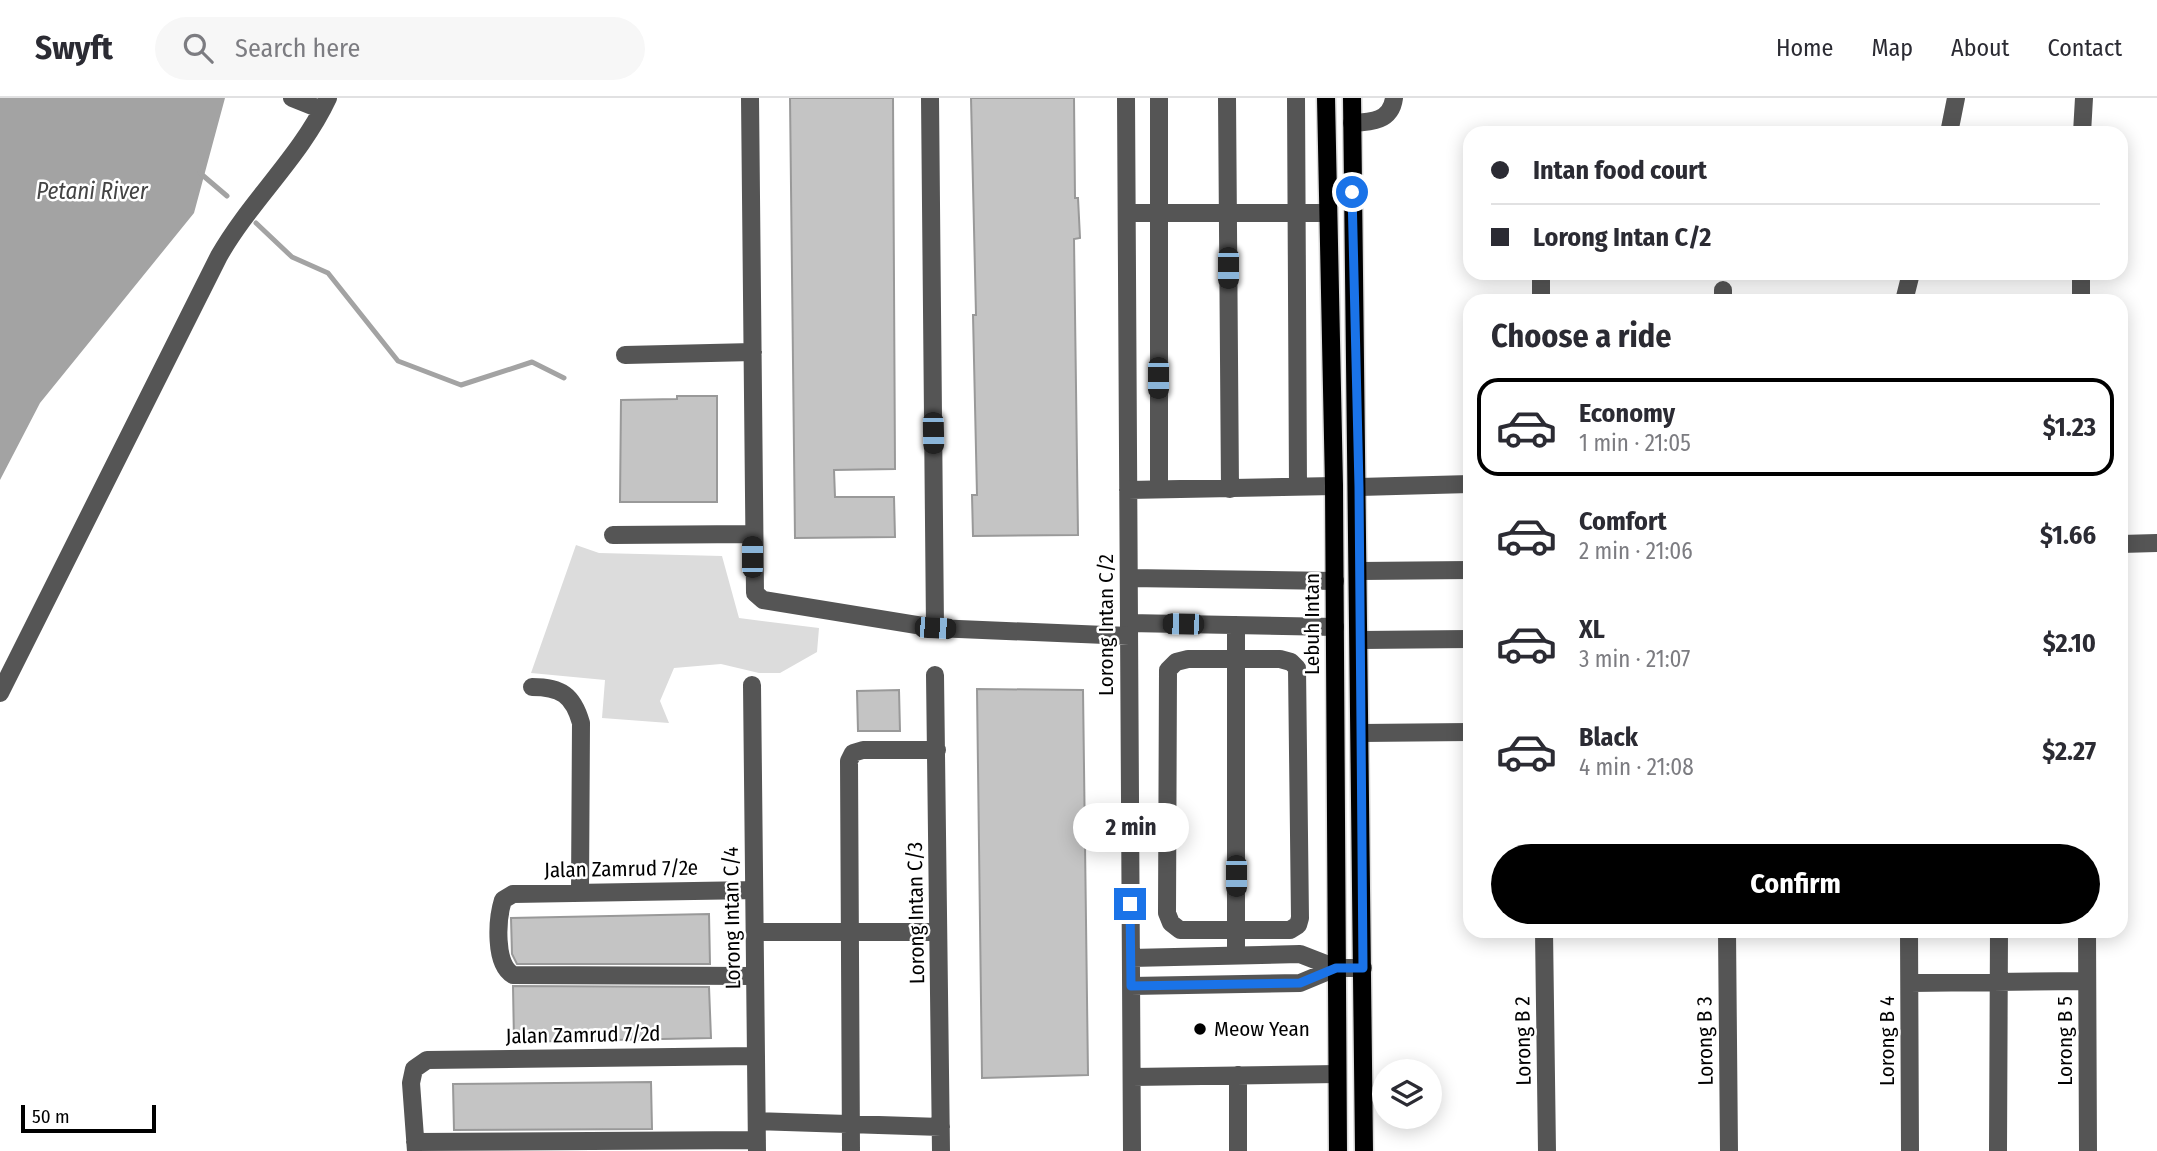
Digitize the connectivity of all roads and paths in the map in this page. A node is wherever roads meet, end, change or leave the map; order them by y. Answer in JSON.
{"nodes":[{"id":1,"x":292,"y":98,"type":"edge"},
{"id":2,"x":750,"y":98,"type":"edge"},
{"id":3,"x":930,"y":98,"type":"edge"},
{"id":4,"x":1126,"y":98,"type":"edge"},
{"id":5,"x":1159,"y":98,"type":"edge"},
{"id":6,"x":1227,"y":98,"type":"edge"},
{"id":7,"x":1296,"y":98,"type":"edge"},
{"id":8,"x":1326,"y":98,"type":"edge"},
{"id":9,"x":1352,"y":98,"type":"edge"},
{"id":10,"x":1394,"y":98,"type":"edge"},
{"id":11,"x":1956,"y":98,"type":"edge"},
{"id":12,"x":2084,"y":98,"type":"edge"},
{"id":13,"x":325,"y":104,"type":"edge"},
{"id":14,"x":1352,"y":123,"type":"junction"},
{"id":15,"x":1951,"y":126,"type":"edge"},
{"id":16,"x":2082,"y":126,"type":"edge"},
{"id":17,"x":1352,"y":168,"type":"junction"},
{"id":18,"x":1127,"y":213,"type":"junction"},
{"id":19,"x":1158,"y":213,"type":"junction"},
{"id":20,"x":1227,"y":213,"type":"junction"},
{"id":21,"x":1295,"y":213,"type":"junction"},
{"id":22,"x":1326,"y":213,"type":"junction"},
{"id":23,"x":753,"y":352,"type":"junction"},
{"id":24,"x":625,"y":355,"type":"dead end"},
{"id":25,"x":1463,"y":484,"type":"edge"},
{"id":26,"x":1334,"y":486,"type":"junction"},
{"id":27,"x":1298,"y":487,"type":"junction"},
{"id":28,"x":1359,"y":487,"type":"junction"},
{"id":29,"x":1159,"y":489,"type":"junction"},
{"id":30,"x":1230,"y":489,"type":"junction"},
{"id":31,"x":1128,"y":490,"type":"junction"},
{"id":32,"x":752,"y":534,"type":"junction"},
{"id":33,"x":613,"y":535,"type":"dead end"},
{"id":34,"x":2157,"y":543,"type":"edge"},
{"id":35,"x":2128,"y":544,"type":"edge"},
{"id":36,"x":1463,"y":570,"type":"edge"},
{"id":37,"x":1360,"y":571,"type":"junction"},
{"id":38,"x":1129,"y":578,"type":"junction"},
{"id":39,"x":1335,"y":581,"type":"junction"},
{"id":40,"x":1236,"y":625,"type":"junction"},
{"id":41,"x":1335,"y":627,"type":"junction"},
{"id":42,"x":935,"y":628,"type":"junction"},
{"id":43,"x":1129,"y":629,"type":"junction"},
{"id":44,"x":1463,"y":639,"type":"edge"},
{"id":45,"x":1361,"y":640,"type":"junction"},
{"id":46,"x":1237,"y":659,"type":"junction"},
{"id":47,"x":935,"y":675,"type":"dead end"},
{"id":48,"x":752,"y":685,"type":"dead end"},
{"id":49,"x":532,"y":687,"type":"dead end"},
{"id":50,"x":0,"y":693,"type":"edge"},
{"id":51,"x":1463,"y":732,"type":"edge"},
{"id":52,"x":1361,"y":733,"type":"junction"},
{"id":53,"x":937,"y":750,"type":"junction"},
{"id":54,"x":754,"y":890,"type":"junction"},
{"id":55,"x":580,"y":891,"type":"junction"},
{"id":56,"x":1236,"y":930,"type":"junction"},
{"id":57,"x":755,"y":932,"type":"junction"},
{"id":58,"x":938,"y":932,"type":"junction"},
{"id":59,"x":849,"y":933,"type":"junction"},
{"id":60,"x":1544,"y":938,"type":"edge"},
{"id":61,"x":1727,"y":938,"type":"edge"},
{"id":62,"x":1909,"y":938,"type":"edge"},
{"id":63,"x":1999,"y":938,"type":"edge"},
{"id":64,"x":2087,"y":938,"type":"edge"},
{"id":65,"x":1300,"y":954,"type":"junction"},
{"id":66,"x":1236,"y":955,"type":"junction"},
{"id":67,"x":1131,"y":958,"type":"junction"},
{"id":68,"x":1336,"y":968,"type":"junction"},
{"id":69,"x":1363,"y":968,"type":"junction"},
{"id":70,"x":755,"y":976,"type":"junction"},
{"id":71,"x":2087,"y":981,"type":"junction"},
{"id":72,"x":2000,"y":982,"type":"junction"},
{"id":73,"x":1300,"y":983,"type":"junction"},
{"id":74,"x":1910,"y":983,"type":"junction"},
{"id":75,"x":1131,"y":986,"type":"junction"},
{"id":76,"x":756,"y":1056,"type":"junction"},
{"id":77,"x":1337,"y":1074,"type":"junction"},
{"id":78,"x":1238,"y":1076,"type":"junction"},
{"id":79,"x":1132,"y":1077,"type":"junction"},
{"id":80,"x":757,"y":1121,"type":"junction"},
{"id":81,"x":850,"y":1125,"type":"junction"},
{"id":82,"x":941,"y":1127,"type":"junction"},
{"id":83,"x":757,"y":1145,"type":"edge"},
{"id":84,"x":416,"y":1147,"type":"edge"},
{"id":85,"x":851,"y":1151,"type":"edge"},
{"id":86,"x":941,"y":1151,"type":"edge"},
{"id":87,"x":1132,"y":1151,"type":"edge"},
{"id":88,"x":1238,"y":1151,"type":"edge"},
{"id":89,"x":1338,"y":1151,"type":"edge"},
{"id":90,"x":1364,"y":1151,"type":"edge"},
{"id":91,"x":1547,"y":1151,"type":"edge"},
{"id":92,"x":1729,"y":1151,"type":"edge"},
{"id":93,"x":1910,"y":1151,"type":"edge"},
{"id":94,"x":1998,"y":1151,"type":"edge"},
{"id":95,"x":2088,"y":1151,"type":"edge"}],
"edges":[{"from":1,"to":13,"type":"street"},
{"from":2,"to":23,"type":"street"},
{"from":3,"to":42,"type":"street"},
{"from":4,"to":18,"type":"street","name":"Lorong Intan C/2"},
{"from":5,"to":19,"type":"street"},
{"from":6,"to":20,"type":"street"},
{"from":7,"to":21,"type":"street"},
{"from":8,"to":22,"type":"main road","name":"Lebuh Intan"},
{"from":9,"to":14,"type":"main road"},
{"from":10,"to":14,"type":"street"},
{"from":11,"to":15,"type":"street"},
{"from":12,"to":16,"type":"street"},
{"from":13,"to":50,"type":"street"},
{"from":14,"to":17,"type":"main road"},
{"from":17,"to":22,"type":"main road"},
{"from":17,"to":28,"type":"main road"},
{"from":18,"to":19,"type":"street"},
{"from":18,"to":31,"type":"street","name":"Lorong Intan C/2"},
{"from":19,"to":20,"type":"street"},
{"from":19,"to":29,"type":"street"},
{"from":20,"to":21,"type":"street"},
{"from":20,"to":30,"type":"street"},
{"from":21,"to":22,"type":"street"},
{"from":21,"to":27,"type":"street"},
{"from":22,"to":26,"type":"main road","name":"Lebuh Intan"},
{"from":23,"to":24,"type":"street"},
{"from":23,"to":32,"type":"street"},
{"from":25,"to":28,"type":"street"},
{"from":26,"to":27,"type":"street"},
{"from":26,"to":39,"type":"main road","name":"Lebuh Intan"},
{"from":27,"to":30,"type":"street"},
{"from":28,"to":37,"type":"main road"},
{"from":29,"to":30,"type":"street"},
{"from":29,"to":31,"type":"street"},
{"from":31,"to":38,"type":"street","name":"Lorong Intan C/2"},
{"from":32,"to":33,"type":"street"},
{"from":32,"to":42,"type":"street"},
{"from":34,"to":35,"type":"street"},
{"from":36,"to":37,"type":"street"},
{"from":37,"to":45,"type":"main road"},
{"from":38,"to":39,"type":"street"},
{"from":38,"to":43,"type":"street","name":"Lorong Intan C/2"},
{"from":39,"to":41,"type":"main road","name":"Lebuh Intan"},
{"from":40,"to":41,"type":"street"},
{"from":40,"to":43,"type":"street"},
{"from":40,"to":46,"type":"street"},
{"from":41,"to":68,"type":"main road","name":"Lebuh Intan"},
{"from":42,"to":43,"type":"street"},
{"from":43,"to":67,"type":"street","name":"Lorong Intan C/2"},
{"from":44,"to":45,"type":"street"},
{"from":45,"to":52,"type":"main road"},
{"from":46,"to":56,"type":"street"},
{"from":46,"to":56,"type":"street"},
{"from":46,"to":56,"type":"street"},
{"from":47,"to":53,"type":"street","name":"Lorong Intan C/3"},
{"from":48,"to":54,"type":"street","name":"Lorong Intan C/4"},
{"from":49,"to":55,"type":"street"},
{"from":51,"to":52,"type":"street"},
{"from":52,"to":69,"type":"main road"},
{"from":53,"to":58,"type":"street","name":"Lorong Intan C/3"},
{"from":53,"to":59,"type":"street"},
{"from":54,"to":55,"type":"street","name":"Jalan Zamrud 7/2e"},
{"from":54,"to":57,"type":"street","name":"Lorong Intan C/4"},
{"from":55,"to":70,"type":"street","name":"Jalan Zamrud 7/2e"},
{"from":56,"to":66,"type":"street"},
{"from":57,"to":59,"type":"street"},
{"from":57,"to":70,"type":"street","name":"Lorong Intan C/4"},
{"from":58,"to":59,"type":"street"},
{"from":58,"to":82,"type":"street","name":"Lorong Intan C/3"},
{"from":59,"to":81,"type":"street"},
{"from":60,"to":91,"type":"street","name":"Lorong B 2"},
{"from":61,"to":92,"type":"street","name":"Lorong B 3"},
{"from":62,"to":74,"type":"street","name":"Lorong B 4"},
{"from":63,"to":72,"type":"street"},
{"from":64,"to":71,"type":"street","name":"Lorong B 5"},
{"from":65,"to":66,"type":"street"},
{"from":65,"to":68,"type":"street"},
{"from":65,"to":73,"type":"street"},
{"from":66,"to":67,"type":"street"},
{"from":67,"to":75,"type":"street","name":"Lorong Intan C/2"},
{"from":68,"to":69,"type":"street"},
{"from":68,"to":73,"type":"street"},
{"from":68,"to":77,"type":"main road","name":"Lebuh Intan"},
{"from":69,"to":90,"type":"main road"},
{"from":70,"to":76,"type":"street","name":"Lorong Intan C/4"},
{"from":71,"to":72,"type":"street"},
{"from":71,"to":95,"type":"street","name":"Lorong B 5"},
{"from":72,"to":74,"type":"street"},
{"from":72,"to":94,"type":"street"},
{"from":73,"to":75,"type":"street"},
{"from":74,"to":93,"type":"street","name":"Lorong B 4"},
{"from":75,"to":79,"type":"street","name":"Lorong Intan C/2"},
{"from":76,"to":80,"type":"street","name":"Lorong Intan C/4"},
{"from":76,"to":84,"type":"street","name":"Jalan Zamrud 7/2d"},
{"from":77,"to":78,"type":"street"},
{"from":77,"to":89,"type":"main road","name":"Lebuh Intan"},
{"from":78,"to":79,"type":"street"},
{"from":78,"to":88,"type":"street"},
{"from":79,"to":87,"type":"street","name":"Lorong Intan C/2"},
{"from":80,"to":81,"type":"street"},
{"from":80,"to":83,"type":"street","name":"Lorong Intan C/4"},
{"from":81,"to":82,"type":"street"},
{"from":81,"to":85,"type":"street"},
{"from":82,"to":86,"type":"street","name":"Lorong Intan C/3"},
{"from":83,"to":84,"type":"street"}]}
